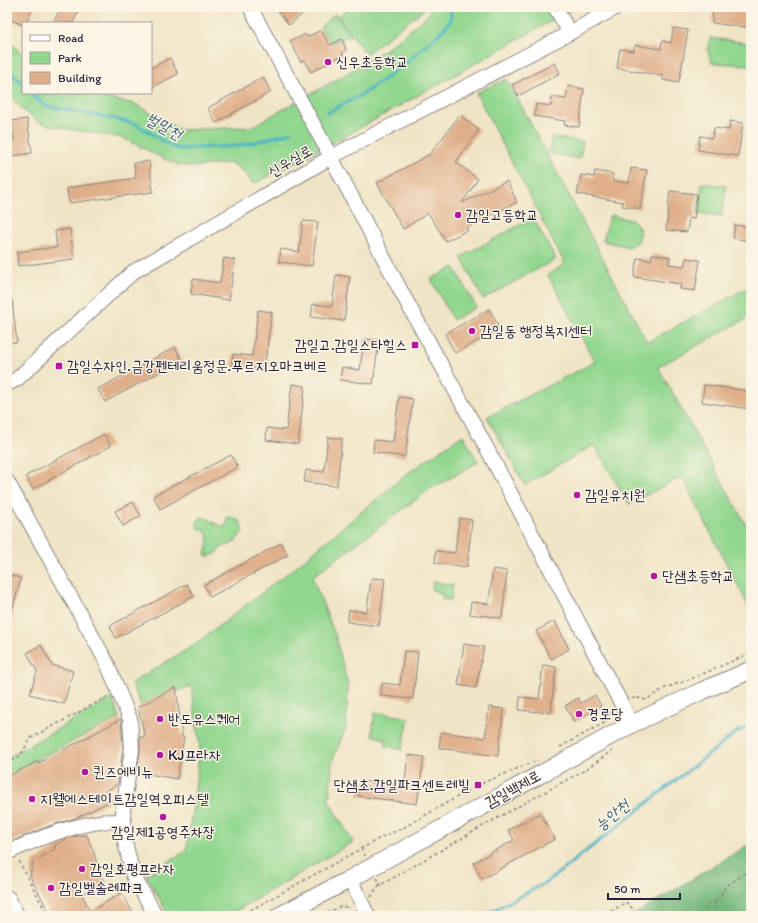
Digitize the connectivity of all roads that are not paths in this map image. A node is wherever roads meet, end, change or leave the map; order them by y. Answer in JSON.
{"nodes":[{"id":1,"x":250,"y":7,"type":"edge"},
{"id":2,"x":555,"y":7,"type":"edge"},
{"id":3,"x":617,"y":7,"type":"edge"},
{"id":4,"x":570,"y":33,"type":"junction"},
{"id":5,"x":331,"y":157,"type":"junction"},
{"id":6,"x":7,"y":384,"type":"edge"},
{"id":7,"x":7,"y":481,"type":"edge"},
{"id":8,"x":751,"y":670,"type":"edge"},
{"id":9,"x":632,"y":724,"type":"junction"},
{"id":10,"x":124,"y":821,"type":"junction"},
{"id":11,"x":10,"y":852,"type":"edge"},
{"id":12,"x":350,"y":879,"type":"junction"},
{"id":13,"x":7,"y":899,"type":"edge"},
{"id":14,"x":16,"y":916,"type":"edge"},
{"id":15,"x":156,"y":916,"type":"edge"},
{"id":16,"x":279,"y":916,"type":"edge"},
{"id":17,"x":368,"y":916,"type":"edge"}],
"edges":[{"from":1,"to":5,"type":"street"},
{"from":2,"to":4,"type":"street"},
{"from":3,"to":4,"type":"street","name":"신우실로"},
{"from":4,"to":5,"type":"street","name":"신우실로"},
{"from":5,"to":6,"type":"street","name":"신우실로"},
{"from":5,"to":9,"type":"street"},
{"from":7,"to":10,"type":"street"},
{"from":8,"to":9,"type":"main road","name":"감일백제로"},
{"from":9,"to":12,"type":"main road","name":"감일백제로"},
{"from":10,"to":11,"type":"street"},
{"from":10,"to":15,"type":"street"},
{"from":12,"to":16,"type":"main road","name":"감일백제로"},
{"from":12,"to":17,"type":"street"},
{"from":13,"to":14,"type":"main road"}]}
